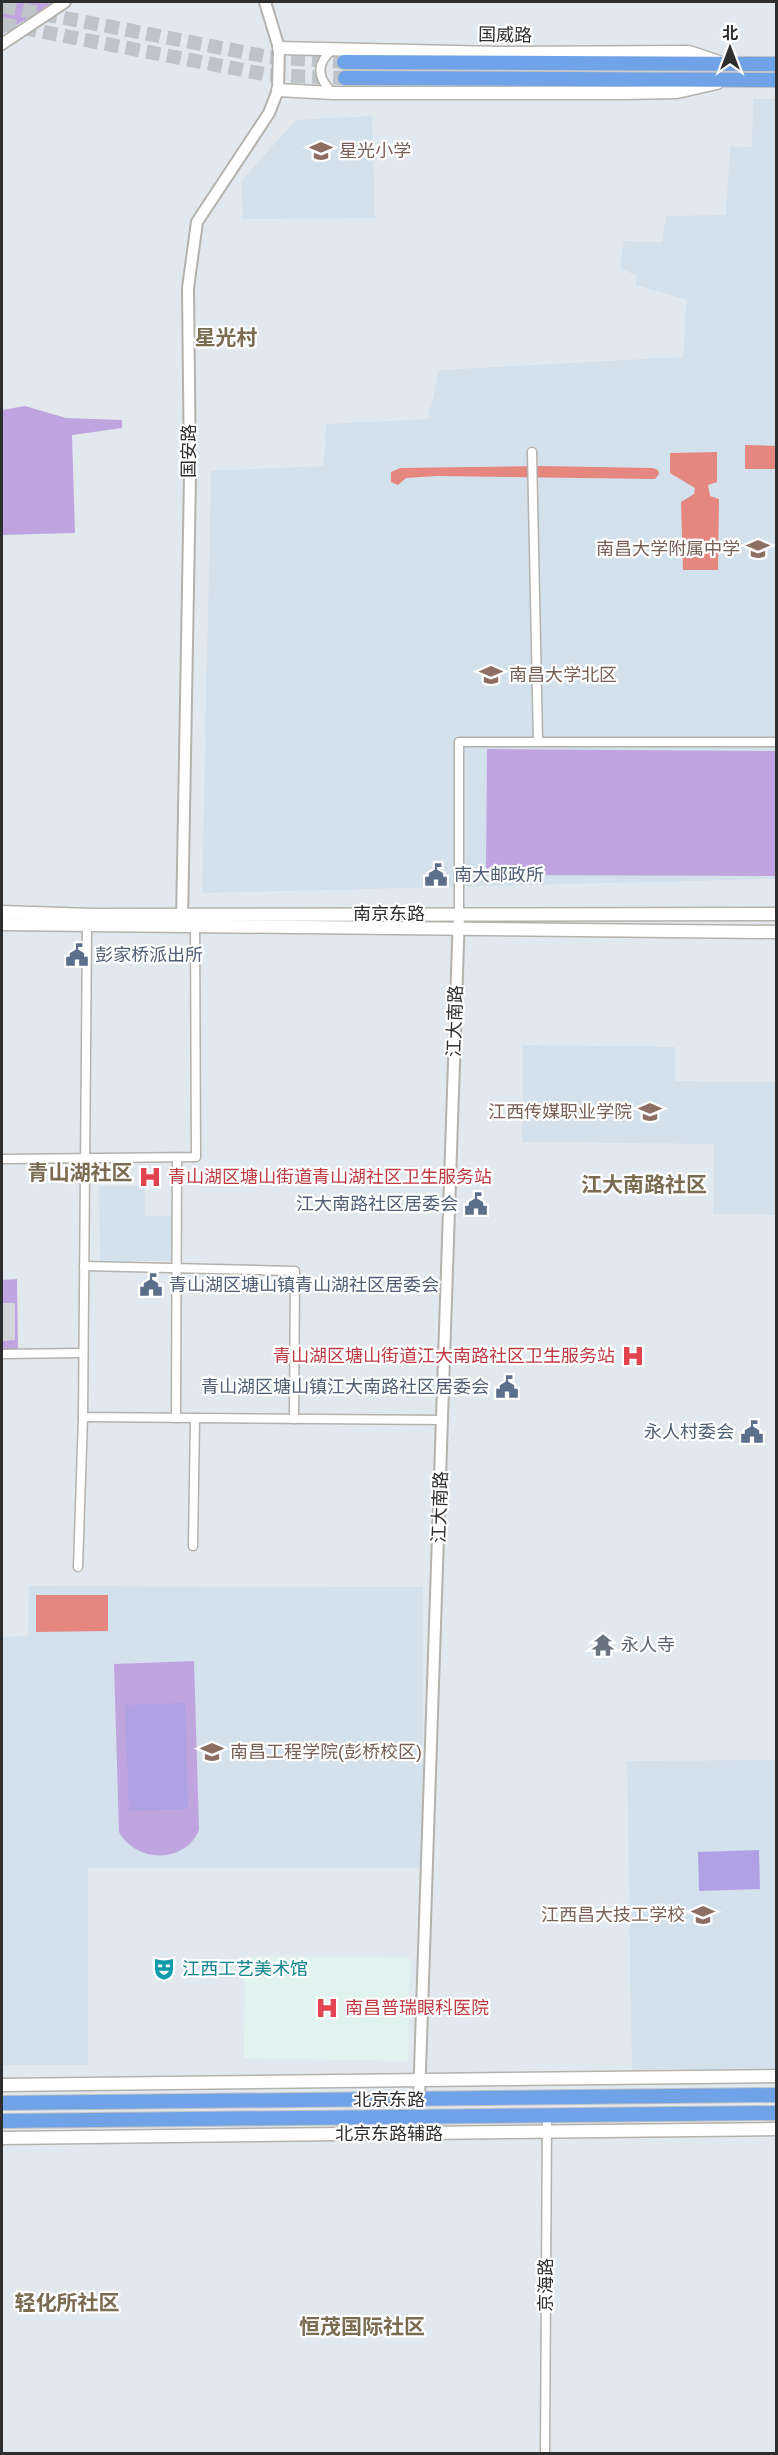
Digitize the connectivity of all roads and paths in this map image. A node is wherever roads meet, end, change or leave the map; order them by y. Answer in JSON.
{"nodes":[{"id":1,"x":65,"y":2,"type":"edge"},
{"id":2,"x":265,"y":2,"type":"edge"},
{"id":3,"x":2,"y":44,"type":"edge"},
{"id":4,"x":279,"y":48,"type":"junction"},
{"id":5,"x":334,"y":48,"type":"junction"},
{"id":6,"x":344,"y":62,"type":"tunnel mouth"},
{"id":7,"x":777,"y":64,"type":"edge"},
{"id":8,"x":729,"y":65,"type":"junction"},
{"id":9,"x":345,"y":78,"type":"tunnel mouth"},
{"id":10,"x":726,"y":80,"type":"junction"},
{"id":11,"x":777,"y":80,"type":"edge"},
{"id":12,"x":278,"y":90,"type":"junction"},
{"id":13,"x":333,"y":93,"type":"junction"},
{"id":14,"x":532,"y":457,"type":"dead end"},
{"id":15,"x":538,"y":741,"type":"junction"},
{"id":16,"x":777,"y":742,"type":"edge"},
{"id":17,"x":2,"y":912,"type":"edge"},
{"id":18,"x":195,"y":914,"type":"junction"},
{"id":19,"x":777,"y":914,"type":"edge"},
{"id":20,"x":459,"y":915,"type":"junction"},
{"id":21,"x":182,"y":920,"type":"junction"},
{"id":22,"x":2,"y":924,"type":"edge"},
{"id":23,"x":87,"y":926,"type":"junction"},
{"id":24,"x":195,"y":927,"type":"junction"},
{"id":25,"x":458,"y":929,"type":"junction"},
{"id":26,"x":777,"y":932,"type":"edge"},
{"id":27,"x":85,"y":1158,"type":"junction"},
{"id":28,"x":177,"y":1158,"type":"junction"},
{"id":29,"x":2,"y":1159,"type":"edge"},
{"id":30,"x":84,"y":1266,"type":"junction"},
{"id":31,"x":176,"y":1268,"type":"junction"},
{"id":32,"x":83,"y":1353,"type":"junction"},
{"id":33,"x":2,"y":1354,"type":"edge"},
{"id":34,"x":83,"y":1417,"type":"junction"},
{"id":35,"x":176,"y":1418,"type":"junction"},
{"id":36,"x":195,"y":1418,"type":"junction"},
{"id":37,"x":294,"y":1419,"type":"junction"},
{"id":38,"x":443,"y":1420,"type":"junction"},
{"id":39,"x":193,"y":1546,"type":"dead end"},
{"id":40,"x":78,"y":1567,"type":"dead end"},
{"id":41,"x":777,"y":2076,"type":"edge"},
{"id":42,"x":419,"y":2080,"type":"junction"},
{"id":43,"x":2,"y":2085,"type":"edge"},
{"id":44,"x":777,"y":2095,"type":"edge"},
{"id":45,"x":419,"y":2099,"type":"junction"},
{"id":46,"x":2,"y":2103,"type":"edge"},
{"id":47,"x":777,"y":2113,"type":"edge"},
{"id":48,"x":547,"y":2117,"type":"junction"},
{"id":49,"x":2,"y":2121,"type":"edge"},
{"id":50,"x":777,"y":2129,"type":"edge"},
{"id":51,"x":546,"y":2133,"type":"junction"},
{"id":52,"x":2,"y":2138,"type":"edge"},
{"id":53,"x":545,"y":2454,"type":"edge"}],
"edges":[{"from":1,"to":3,"type":"street"},
{"from":2,"to":4,"type":"street","name":"国安路"},
{"from":4,"to":5,"type":"main road","name":"国威路"},
{"from":4,"to":12,"type":"street","name":"国安路"},
{"from":5,"to":8,"type":"main road","name":"国威路"},
{"from":5,"to":13,"type":"street"},
{"from":6,"to":8,"type":"main road","name":"国威路"},
{"from":7,"to":8,"type":"main road","name":"国威路"},
{"from":9,"to":10,"type":"main road"},
{"from":10,"to":11,"type":"main road"},
{"from":10,"to":13,"type":"main road"},
{"from":12,"to":13,"type":"main road"},
{"from":12,"to":21,"type":"street","name":"国安路"},
{"from":14,"to":15,"type":"street"},
{"from":15,"to":16,"type":"street"},
{"from":15,"to":20,"type":"street"},
{"from":17,"to":21,"type":"main road","name":"南京东路"},
{"from":18,"to":20,"type":"main road","name":"南京东路"},
{"from":18,"to":21,"type":"main road","name":"南京东路"},
{"from":18,"to":24,"type":"street"},
{"from":19,"to":20,"type":"main road","name":"南京东路"},
{"from":20,"to":25,"type":"street","name":"江大南路"},
{"from":21,"to":23,"type":"main road","name":"南京东路"},
{"from":21,"to":24,"type":"main road","name":"南京东路"},
{"from":22,"to":23,"type":"main road","name":"南京东路"},
{"from":23,"to":27,"type":"street"},
{"from":24,"to":25,"type":"main road","name":"南京东路"},
{"from":24,"to":28,"type":"street"},
{"from":25,"to":26,"type":"main road","name":"南京东路"},
{"from":25,"to":38,"type":"street","name":"江大南路"},
{"from":27,"to":28,"type":"street"},
{"from":27,"to":29,"type":"street"},
{"from":27,"to":30,"type":"street"},
{"from":28,"to":31,"type":"street"},
{"from":30,"to":31,"type":"street"},
{"from":30,"to":32,"type":"street"},
{"from":31,"to":35,"type":"street"},
{"from":31,"to":37,"type":"street"},
{"from":32,"to":33,"type":"street"},
{"from":32,"to":34,"type":"street"},
{"from":34,"to":35,"type":"street"},
{"from":34,"to":40,"type":"street"},
{"from":35,"to":36,"type":"street"},
{"from":36,"to":37,"type":"street"},
{"from":36,"to":39,"type":"street"},
{"from":37,"to":38,"type":"street"},
{"from":38,"to":42,"type":"street","name":"江大南路"},
{"from":41,"to":42,"type":"main road"},
{"from":42,"to":43,"type":"main road"},
{"from":42,"to":45,"type":"street","name":"江大南路"},
{"from":44,"to":45,"type":"main road","name":"北京东路"},
{"from":45,"to":46,"type":"main road","name":"北京东路"},
{"from":47,"to":48,"type":"main road","name":"北京东路"},
{"from":48,"to":49,"type":"main road","name":"北京东路"},
{"from":48,"to":51,"type":"street","name":"京海路"},
{"from":50,"to":51,"type":"main road","name":"北京东路辅路"},
{"from":51,"to":52,"type":"main road","name":"北京东路辅路"},
{"from":51,"to":53,"type":"street","name":"京海路"}]}
